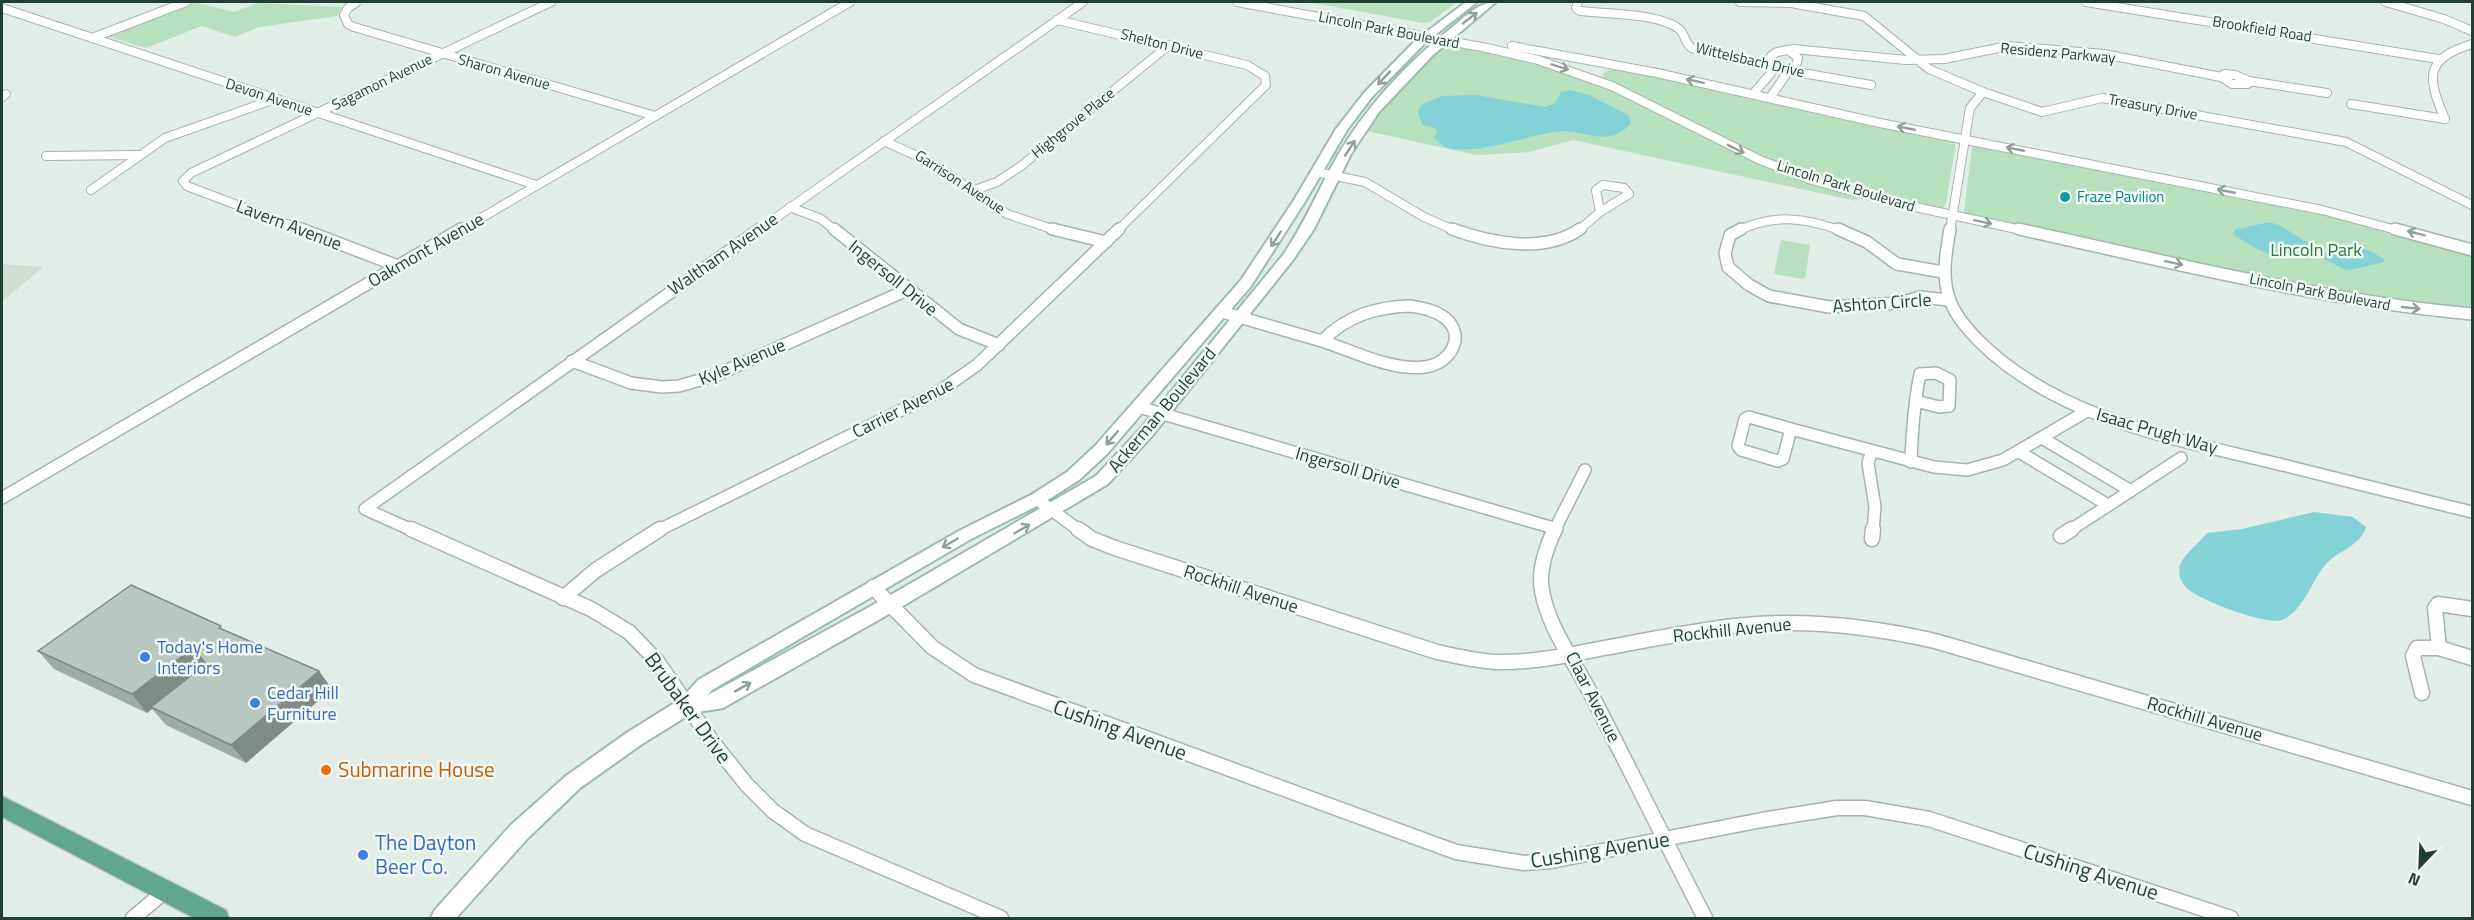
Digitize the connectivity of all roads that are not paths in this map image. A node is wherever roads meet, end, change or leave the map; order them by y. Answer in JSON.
{"nodes":[{"id":1,"x":186,"y":2,"type":"edge"},
{"id":2,"x":357,"y":2,"type":"edge"},
{"id":3,"x":551,"y":2,"type":"edge"},
{"id":4,"x":849,"y":2,"type":"edge"},
{"id":5,"x":1083,"y":2,"type":"edge"},
{"id":6,"x":1240,"y":2,"type":"edge"},
{"id":7,"x":1278,"y":2,"type":"edge"},
{"id":8,"x":1472,"y":2,"type":"edge"},
{"id":9,"x":1491,"y":2,"type":"edge"},
{"id":10,"x":1578,"y":2,"type":"edge"},
{"id":11,"x":1740,"y":2,"type":"edge"},
{"id":12,"x":2086,"y":2,"type":"edge"},
{"id":13,"x":2386,"y":2,"type":"edge"},
{"id":14,"x":2,"y":8,"type":"edge"},
{"id":15,"x":1057,"y":20,"type":"junction"},
{"id":16,"x":2472,"y":31,"type":"edge"},
{"id":17,"x":1437,"y":35,"type":"junction"},
{"id":18,"x":92,"y":38,"type":"junction"},
{"id":19,"x":2472,"y":44,"type":"edge"},
{"id":20,"x":1169,"y":45,"type":"junction"},
{"id":21,"x":1788,"y":50,"type":"junction"},
{"id":22,"x":442,"y":53,"type":"junction"},
{"id":23,"x":2438,"y":59,"type":"junction"},
{"id":24,"x":1917,"y":60,"type":"junction"},
{"id":25,"x":1773,"y":66,"type":"junction"},
{"id":26,"x":1785,"y":70,"type":"junction"},
{"id":27,"x":1265,"y":75,"type":"joint"},
{"id":28,"x":1871,"y":85,"type":"dead end"},
{"id":29,"x":1983,"y":92,"type":"junction"},
{"id":30,"x":2327,"y":93,"type":"dead end"},
{"id":31,"x":1753,"y":94,"type":"junction"},
{"id":32,"x":1770,"y":98,"type":"junction"},
{"id":33,"x":275,"y":99,"type":"junction"},
{"id":34,"x":2351,"y":104,"type":"dead end"},
{"id":35,"x":318,"y":113,"type":"junction"},
{"id":36,"x":655,"y":116,"type":"junction"},
{"id":37,"x":1964,"y":139,"type":"junction"},
{"id":38,"x":884,"y":141,"type":"junction"},
{"id":39,"x":139,"y":155,"type":"junction"},
{"id":40,"x":46,"y":156,"type":"dead end"},
{"id":41,"x":1314,"y":175,"type":"junction"},
{"id":42,"x":1333,"y":179,"type":"junction"},
{"id":43,"x":183,"y":181,"type":"joint"},
{"id":44,"x":536,"y":185,"type":"junction"},
{"id":45,"x":92,"y":190,"type":"dead end"},
{"id":46,"x":972,"y":192,"type":"junction"},
{"id":47,"x":2472,"y":206,"type":"edge"},
{"id":48,"x":790,"y":207,"type":"junction"},
{"id":49,"x":1600,"y":212,"type":"dead end"},
{"id":50,"x":1953,"y":216,"type":"junction"},
{"id":51,"x":1106,"y":242,"type":"junction"},
{"id":52,"x":2472,"y":250,"type":"edge"},
{"id":53,"x":398,"y":266,"type":"junction"},
{"id":54,"x":1943,"y":272,"type":"junction"},
{"id":55,"x":907,"y":290,"type":"junction"},
{"id":56,"x":1949,"y":300,"type":"junction"},
{"id":57,"x":1222,"y":312,"type":"junction"},
{"id":58,"x":2472,"y":314,"type":"edge"},
{"id":59,"x":1241,"y":317,"type":"junction"},
{"id":60,"x":1322,"y":341,"type":"junction"},
{"id":61,"x":999,"y":345,"type":"junction"},
{"id":62,"x":572,"y":361,"type":"junction"},
{"id":63,"x":1916,"y":401,"type":"dead end"},
{"id":64,"x":1139,"y":407,"type":"junction"},
{"id":65,"x":2087,"y":411,"type":"junction"},
{"id":66,"x":1162,"y":414,"type":"junction"},
{"id":67,"x":1791,"y":429,"type":"junction"},
{"id":68,"x":2042,"y":438,"type":"junction"},
{"id":69,"x":1872,"y":452,"type":"junction"},
{"id":70,"x":2019,"y":452,"type":"junction"},
{"id":71,"x":2181,"y":458,"type":"dead end"},
{"id":72,"x":1911,"y":462,"type":"junction"},
{"id":73,"x":1585,"y":470,"type":"dead end"},
{"id":74,"x":2131,"y":491,"type":"junction"},
{"id":75,"x":2,"y":498,"type":"edge"},
{"id":76,"x":1037,"y":499,"type":"junction"},
{"id":77,"x":2108,"y":505,"type":"junction"},
{"id":78,"x":365,"y":509,"type":"joint"},
{"id":79,"x":1052,"y":511,"type":"junction"},
{"id":80,"x":2472,"y":512,"type":"edge"},
{"id":81,"x":1557,"y":529,"type":"junction"},
{"id":82,"x":2061,"y":536,"type":"dead end"},
{"id":83,"x":1872,"y":539,"type":"dead end"},
{"id":84,"x":873,"y":587,"type":"junction"},
{"id":85,"x":563,"y":598,"type":"junction"},
{"id":86,"x":889,"y":605,"type":"junction"},
{"id":87,"x":2472,"y":609,"type":"edge"},
{"id":88,"x":2439,"y":648,"type":"junction"},
{"id":89,"x":1570,"y":654,"type":"junction"},
{"id":90,"x":2472,"y":658,"type":"edge"},
{"id":91,"x":2422,"y":693,"type":"dead end"},
{"id":92,"x":688,"y":705,"type":"junction"},
{"id":93,"x":2472,"y":798,"type":"edge"},
{"id":94,"x":2,"y":806,"type":"edge"},
{"id":95,"x":1665,"y":840,"type":"junction"},
{"id":96,"x":164,"y":892,"type":"junction"},
{"id":97,"x":133,"y":918,"type":"edge"},
{"id":98,"x":217,"y":918,"type":"edge"},
{"id":99,"x":442,"y":918,"type":"edge"},
{"id":100,"x":1001,"y":918,"type":"edge"},
{"id":101,"x":1705,"y":918,"type":"edge"},
{"id":102,"x":2231,"y":918,"type":"edge"}],
"edges":[{"from":1,"to":18,"type":"street"},
{"from":2,"to":22,"type":"street","name":"Sharon Avenue"},
{"from":3,"to":22,"type":"street","name":"Sagamon Avenue"},
{"from":4,"to":36,"type":"street","name":"Oakmont Avenue"},
{"from":5,"to":15,"type":"street","name":"Waltham Avenue"},
{"from":6,"to":17,"type":"street","name":"Lincoln Park Boulevard"},
{"from":7,"to":17,"type":"street","name":"Lincoln Park Boulevard"},
{"from":8,"to":17,"type":"street","name":"Ackerman Boulevard"},
{"from":17,"to":9,"type":"street","name":"Ackerman Boulevard","one_way":true},
{"from":10,"to":25,"type":"street","name":"Wittelsbach Drive"},
{"from":11,"to":24,"type":"street","name":"Treasury Drive"},
{"from":12,"to":23,"type":"street","name":"Brookfield Road"},
{"from":13,"to":16,"type":"street"},
{"from":14,"to":18,"type":"street","name":"Devon Avenue"},
{"from":15,"to":20,"type":"street","name":"Shelton Drive"},
{"from":15,"to":38,"type":"street","name":"Waltham Avenue"},
{"from":31,"to":17,"type":"street","name":"Lincoln Park Boulevard","one_way":true},
{"from":17,"to":41,"type":"street","name":"Ackerman Boulevard","one_way":true},
{"from":42,"to":17,"type":"street","name":"Ackerman Boulevard","one_way":true},
{"from":17,"to":50,"type":"street","name":"Lincoln Park Boulevard","one_way":true},
{"from":18,"to":33,"type":"street","name":"Devon Avenue"},
{"from":19,"to":23,"type":"street"},
{"from":20,"to":27,"type":"street","name":"Shelton Drive"},
{"from":20,"to":46,"type":"street","name":"Highgrove Place"},
{"from":21,"to":24,"type":"street","name":"Residenz Parkway"},
{"from":21,"to":25,"type":"street"},
{"from":21,"to":26,"type":"street"},
{"from":22,"to":35,"type":"street","name":"Sagamon Avenue"},
{"from":22,"to":36,"type":"street","name":"Sharon Avenue"},
{"from":23,"to":34,"type":"street"},
{"from":24,"to":29,"type":"street","name":"Treasury Drive"},
{"from":24,"to":30,"type":"street","name":"Residenz Parkway"},
{"from":25,"to":26,"type":"street","name":"Wittelsbach Drive"},
{"from":25,"to":31,"type":"street"},
{"from":26,"to":28,"type":"street","name":"Wittelsbach Drive"},
{"from":26,"to":32,"type":"street"},
{"from":27,"to":51,"type":"street","name":"Carrier Avenue"},
{"from":29,"to":37,"type":"street","name":"Isaac Prugh Way"},
{"from":29,"to":47,"type":"street","name":"Treasury Drive"},
{"from":31,"to":32,"type":"street","name":"Lincoln Park Boulevard"},
{"from":37,"to":32,"type":"street","name":"Lincoln Park Boulevard","one_way":true},
{"from":33,"to":35,"type":"street","name":"Devon Avenue"},
{"from":33,"to":39,"type":"street"},
{"from":35,"to":43,"type":"street","name":"Sagamon Avenue"},
{"from":35,"to":44,"type":"street","name":"Devon Avenue"},
{"from":36,"to":44,"type":"street","name":"Oakmont Avenue"},
{"from":37,"to":50,"type":"street","name":"Isaac Prugh Way"},
{"from":52,"to":37,"type":"street","name":"Lincoln Park Boulevard","one_way":true},
{"from":38,"to":46,"type":"street","name":"Garrison Avenue"},
{"from":38,"to":48,"type":"street","name":"Waltham Avenue"},
{"from":39,"to":40,"type":"street"},
{"from":39,"to":45,"type":"street"},
{"from":41,"to":42,"type":"street"},
{"from":41,"to":57,"type":"street","name":"Ackerman Boulevard","one_way":true},
{"from":42,"to":49,"type":"street"},
{"from":42,"to":59,"type":"street","name":"Ackerman Boulevard"},
{"from":43,"to":53,"type":"street","name":"Lavern Avenue"},
{"from":44,"to":53,"type":"street","name":"Oakmont Avenue"},
{"from":46,"to":51,"type":"street","name":"Garrison Avenue"},
{"from":48,"to":55,"type":"street","name":"Ingersoll Drive"},
{"from":48,"to":62,"type":"street","name":"Waltham Avenue"},
{"from":50,"to":54,"type":"street","name":"Isaac Prugh Way"},
{"from":50,"to":58,"type":"street","name":"Lincoln Park Boulevard","one_way":true},
{"from":51,"to":61,"type":"street","name":"Carrier Avenue"},
{"from":53,"to":75,"type":"street","name":"Oakmont Avenue"},
{"from":54,"to":56,"type":"street","name":"Isaac Prugh Way"},
{"from":54,"to":56,"type":"street","name":"Ashton Circle"},
{"from":55,"to":61,"type":"street","name":"Ingersoll Drive"},
{"from":55,"to":62,"type":"street","name":"Kyle Avenue"},
{"from":56,"to":65,"type":"street","name":"Isaac Prugh Way"},
{"from":57,"to":59,"type":"street"},
{"from":57,"to":64,"type":"street","name":"Ackerman Boulevard"},
{"from":59,"to":60,"type":"street"},
{"from":59,"to":66,"type":"street","name":"Ackerman Boulevard"},
{"from":60,"to":60,"type":"street"},
{"from":61,"to":85,"type":"street","name":"Carrier Avenue"},
{"from":62,"to":78,"type":"street","name":"Waltham Avenue"},
{"from":63,"to":72,"type":"street"},
{"from":64,"to":66,"type":"street","name":"Ingersoll Drive"},
{"from":64,"to":76,"type":"street","name":"Ackerman Boulevard","one_way":true},
{"from":65,"to":68,"type":"street"},
{"from":65,"to":80,"type":"street","name":"Isaac Prugh Way"},
{"from":66,"to":79,"type":"street","name":"Ackerman Boulevard"},
{"from":66,"to":81,"type":"street","name":"Ingersoll Drive"},
{"from":67,"to":67,"type":"street"},
{"from":67,"to":69,"type":"street"},
{"from":68,"to":70,"type":"street"},
{"from":68,"to":74,"type":"street"},
{"from":69,"to":72,"type":"street"},
{"from":69,"to":83,"type":"street"},
{"from":70,"to":72,"type":"street"},
{"from":70,"to":77,"type":"street"},
{"from":71,"to":74,"type":"street"},
{"from":73,"to":81,"type":"street","name":"Claar Avenue"},
{"from":74,"to":77,"type":"street"},
{"from":76,"to":79,"type":"street","name":"Rockhill Avenue"},
{"from":76,"to":84,"type":"street","name":"Ackerman Boulevard","one_way":true},
{"from":77,"to":82,"type":"street"},
{"from":78,"to":85,"type":"street","name":"Brubaker Drive"},
{"from":86,"to":79,"type":"street","name":"Ackerman Boulevard","one_way":true},
{"from":79,"to":89,"type":"street","name":"Rockhill Avenue"},
{"from":81,"to":89,"type":"street","name":"Claar Avenue"},
{"from":84,"to":86,"type":"street","name":"Cushing Avenue"},
{"from":84,"to":92,"type":"street","name":"Ackerman Boulevard"},
{"from":85,"to":92,"type":"street","name":"Brubaker Drive"},
{"from":92,"to":86,"type":"street","name":"Ackerman Boulevard","one_way":true},
{"from":86,"to":95,"type":"street","name":"Cushing Avenue"},
{"from":87,"to":88,"type":"street"},
{"from":88,"to":90,"type":"street"},
{"from":88,"to":91,"type":"street"},
{"from":89,"to":93,"type":"street","name":"Rockhill Avenue"},
{"from":89,"to":95,"type":"street","name":"Claar Avenue"},
{"from":92,"to":99,"type":"street","name":"Ackerman Boulevard"},
{"from":92,"to":100,"type":"street","name":"Brubaker Drive"},
{"from":94,"to":96,"type":"main road"},
{"from":95,"to":101,"type":"street","name":"Claar Avenue"},
{"from":95,"to":102,"type":"street","name":"Cushing Avenue"},
{"from":96,"to":97,"type":"street"},
{"from":96,"to":98,"type":"main road"}]}
